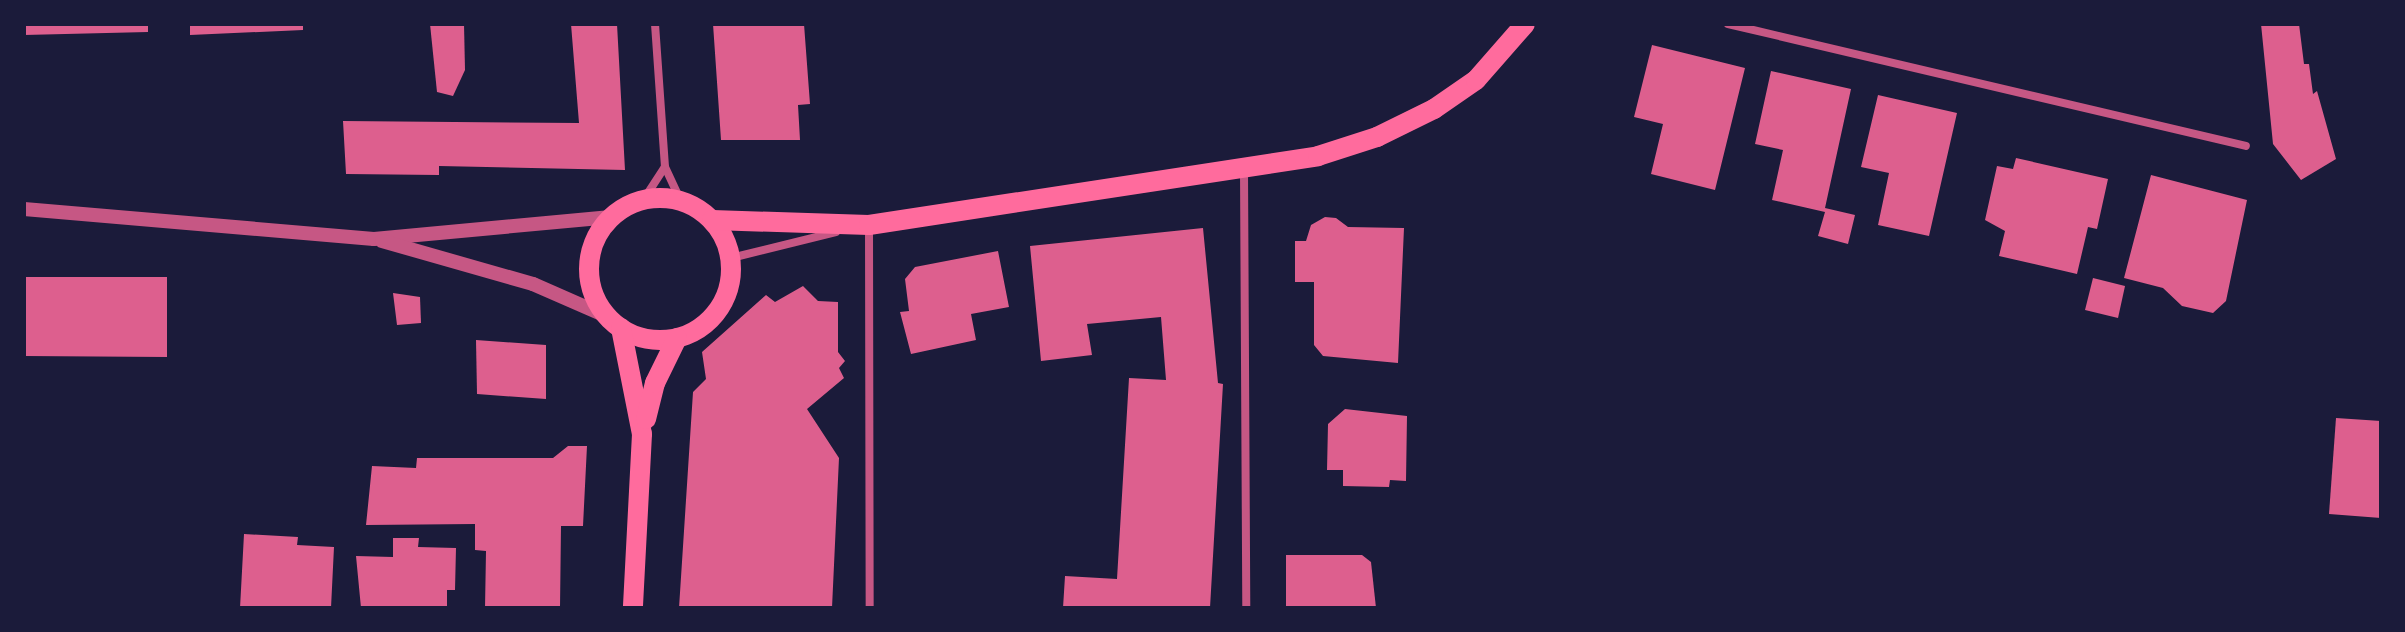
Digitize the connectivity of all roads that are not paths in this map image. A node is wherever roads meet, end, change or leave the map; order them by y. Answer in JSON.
{"nodes":[{"id":1,"x":655,"y":24,"type":"edge"},
{"id":2,"x":1525,"y":24,"type":"edge"},
{"id":3,"x":1728,"y":24,"type":"edge"},
{"id":4,"x":2246,"y":146,"type":"dead end"},
{"id":5,"x":665,"y":167,"type":"junction"},
{"id":6,"x":1244,"y":170,"type":"junction"},
{"id":7,"x":644,"y":199,"type":"junction"},
{"id":8,"x":681,"y":201,"type":"junction"},
{"id":9,"x":24,"y":209,"type":"edge"},
{"id":10,"x":611,"y":217,"type":"junction"},
{"id":11,"x":712,"y":220,"type":"junction"},
{"id":12,"x":869,"y":225,"type":"junction"},
{"id":13,"x":374,"y":239,"type":"junction"},
{"id":14,"x":731,"y":258,"type":"junction"},
{"id":15,"x":614,"y":323,"type":"junction"},
{"id":16,"x":677,"y":338,"type":"junction"},
{"id":17,"x":642,"y":434,"type":"junction"},
{"id":18,"x":633,"y":608,"type":"edge"},
{"id":19,"x":870,"y":608,"type":"edge"},
{"id":20,"x":1246,"y":608,"type":"edge"}],
"edges":[{"from":1,"to":5,"type":"street"},
{"from":2,"to":6,"type":"main road"},
{"from":3,"to":4,"type":"street"},
{"from":5,"to":7,"type":"street"},
{"from":5,"to":8,"type":"street"},
{"from":6,"to":12,"type":"main road"},
{"from":6,"to":20,"type":"street"},
{"from":7,"to":8,"type":"main road"},
{"from":7,"to":10,"type":"main road"},
{"from":8,"to":11,"type":"main road"},
{"from":9,"to":13,"type":"street"},
{"from":10,"to":13,"type":"street"},
{"from":10,"to":15,"type":"main road"},
{"from":11,"to":12,"type":"main road"},
{"from":11,"to":14,"type":"main road"},
{"from":12,"to":14,"type":"street"},
{"from":12,"to":19,"type":"street"},
{"from":13,"to":15,"type":"street"},
{"from":14,"to":16,"type":"main road"},
{"from":15,"to":16,"type":"main road"},
{"from":15,"to":17,"type":"main road"},
{"from":16,"to":17,"type":"main road"},
{"from":17,"to":18,"type":"main road"}]}
